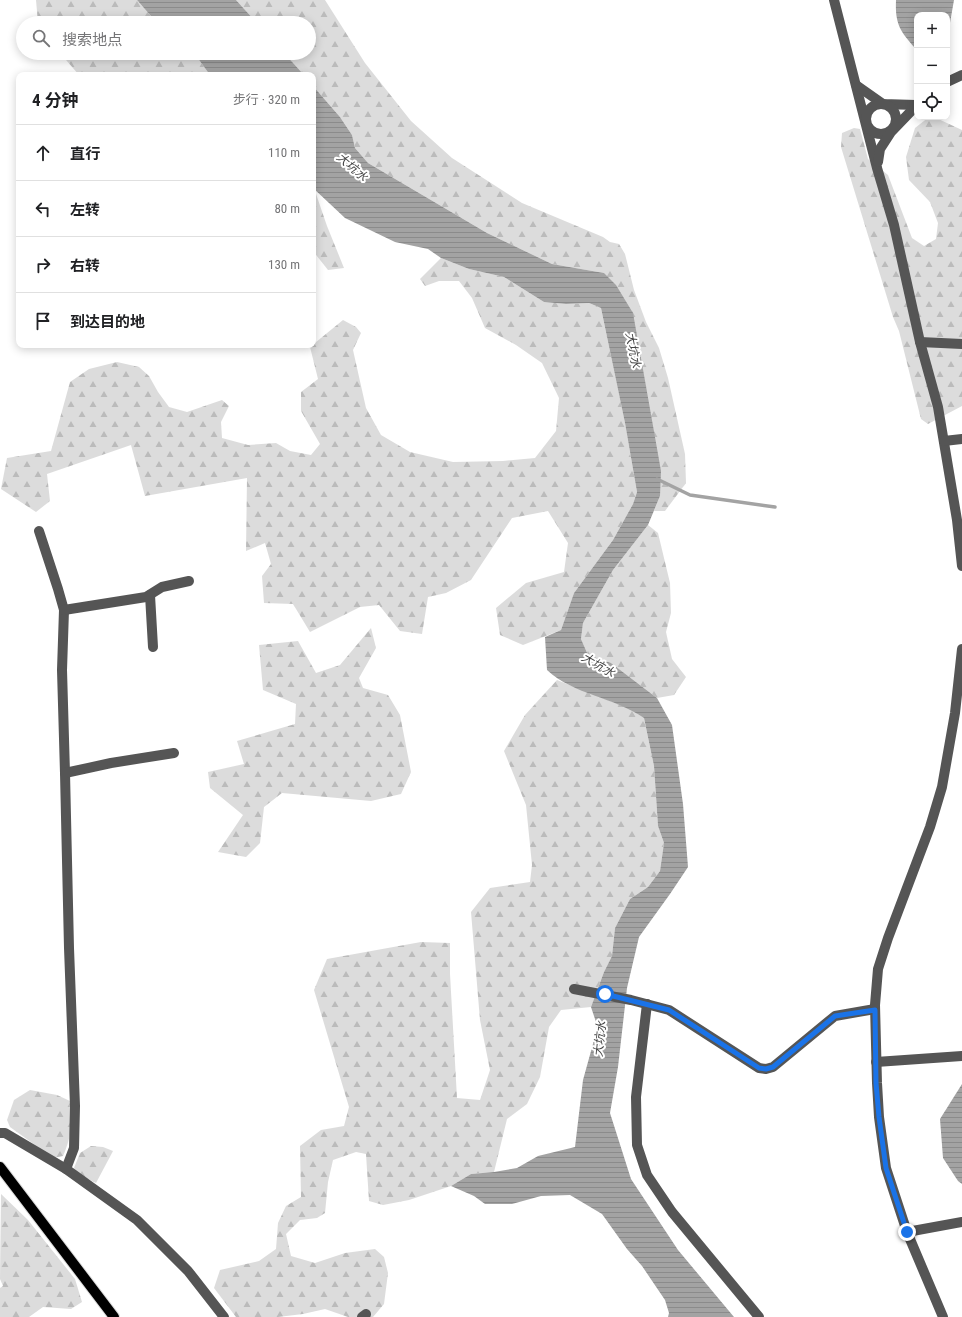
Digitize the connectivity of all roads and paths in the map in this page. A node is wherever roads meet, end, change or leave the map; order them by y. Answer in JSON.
{"nodes":[{"id":1,"x":834,"y":0,"type":"edge"},
{"id":2,"x":962,"y":75,"type":"edge"},
{"id":3,"x":950,"y":81,"type":"edge"},
{"id":4,"x":856,"y":86,"type":"junction"},
{"id":5,"x":883,"y":104,"type":"junction"},
{"id":6,"x":914,"y":105,"type":"edge"},
{"id":7,"x":914,"y":108,"type":"edge"},
{"id":8,"x":866,"y":124,"type":"junction"},
{"id":9,"x":891,"y":132,"type":"junction"},
{"id":10,"x":877,"y":168,"type":"junction"},
{"id":11,"x":920,"y":342,"type":"junction"},
{"id":12,"x":962,"y":344,"type":"edge"},
{"id":13,"x":962,"y":439,"type":"edge"},
{"id":14,"x":944,"y":441,"type":"junction"},
{"id":15,"x":38,"y":531,"type":"dead end"},
{"id":16,"x":962,"y":566,"type":"edge"},
{"id":17,"x":189,"y":581,"type":"dead end"},
{"id":18,"x":150,"y":595,"type":"junction"},
{"id":19,"x":64,"y":610,"type":"junction"},
{"id":20,"x":153,"y":648,"type":"dead end"},
{"id":21,"x":962,"y":650,"type":"edge"},
{"id":22,"x":174,"y":753,"type":"dead end"},
{"id":23,"x":65,"y":773,"type":"junction"},
{"id":24,"x":574,"y":988,"type":"dead end"},
{"id":25,"x":647,"y":1004,"type":"junction"},
{"id":26,"x":875,"y":1010,"type":"junction"},
{"id":27,"x":962,"y":1056,"type":"edge"},
{"id":28,"x":876,"y":1062,"type":"junction"},
{"id":29,"x":0,"y":1133,"type":"edge"},
{"id":30,"x":0,"y":1167,"type":"edge"},
{"id":31,"x":66,"y":1169,"type":"junction"},
{"id":32,"x":962,"y":1222,"type":"edge"},
{"id":33,"x":907,"y":1232,"type":"junction"},
{"id":34,"x":114,"y":1317,"type":"edge"},
{"id":35,"x":224,"y":1317,"type":"edge"},
{"id":36,"x":758,"y":1317,"type":"edge"},
{"id":37,"x":943,"y":1317,"type":"edge"}],
"edges":[{"from":1,"to":4,"type":"street"},
{"from":2,"to":3,"type":"street"},
{"from":4,"to":5,"type":"street"},
{"from":4,"to":8,"type":"street"},
{"from":5,"to":6,"type":"street"},
{"from":5,"to":8,"type":"street"},
{"from":5,"to":9,"type":"street"},
{"from":7,"to":9,"type":"street"},
{"from":8,"to":9,"type":"street"},
{"from":8,"to":10,"type":"street"},
{"from":9,"to":10,"type":"street"},
{"from":10,"to":11,"type":"street"},
{"from":11,"to":12,"type":"street"},
{"from":11,"to":14,"type":"street"},
{"from":13,"to":14,"type":"street"},
{"from":14,"to":16,"type":"street"},
{"from":15,"to":19,"type":"street"},
{"from":17,"to":18,"type":"street"},
{"from":18,"to":19,"type":"street"},
{"from":18,"to":20,"type":"street"},
{"from":19,"to":23,"type":"street"},
{"from":21,"to":26,"type":"street"},
{"from":22,"to":23,"type":"street"},
{"from":23,"to":31,"type":"street"},
{"from":24,"to":25,"type":"street"},
{"from":25,"to":26,"type":"street"},
{"from":25,"to":36,"type":"street"},
{"from":26,"to":28,"type":"street"},
{"from":27,"to":28,"type":"street"},
{"from":28,"to":33,"type":"street"},
{"from":29,"to":31,"type":"street"},
{"from":30,"to":34,"type":"main road"},
{"from":31,"to":35,"type":"street"},
{"from":32,"to":33,"type":"street"},
{"from":33,"to":37,"type":"street"}]}
